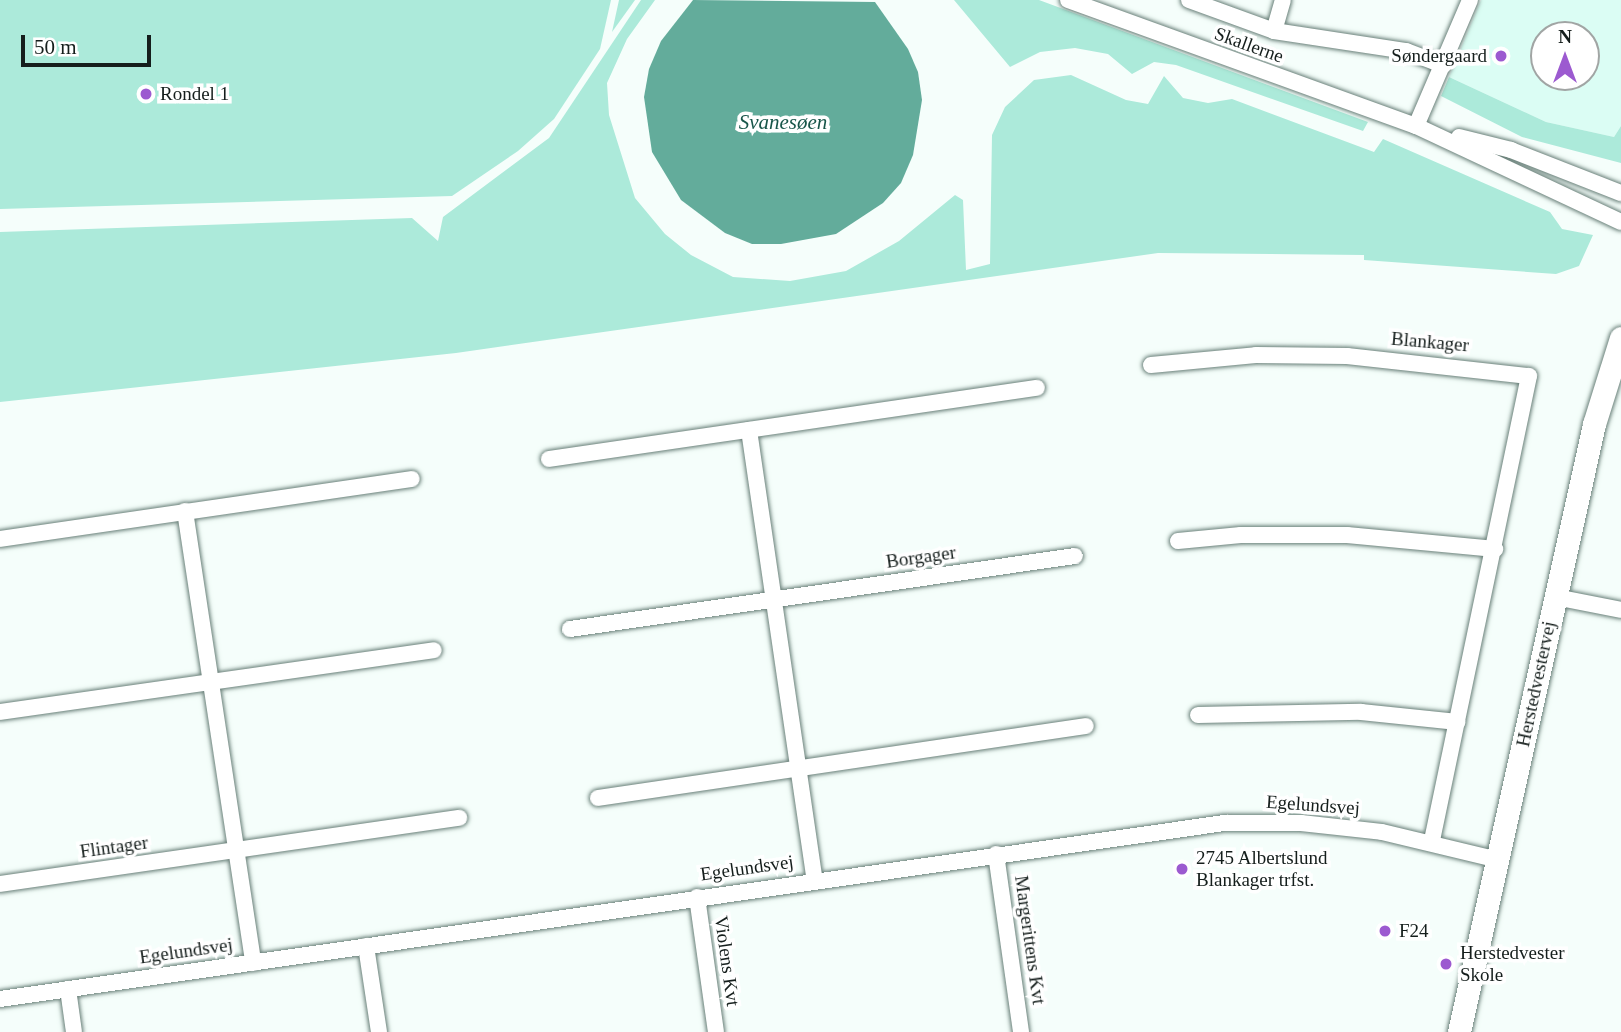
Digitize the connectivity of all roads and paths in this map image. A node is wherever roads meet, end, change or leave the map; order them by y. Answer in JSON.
{"nodes":[{"id":1,"x":1068,"y":0,"type":"edge"},
{"id":2,"x":1189,"y":0,"type":"edge"},
{"id":3,"x":1283,"y":0,"type":"edge"},
{"id":4,"x":1470,"y":0,"type":"edge"},
{"id":5,"x":1273,"y":31,"type":"junction"},
{"id":6,"x":1443,"y":65,"type":"junction"},
{"id":7,"x":1416,"y":127,"type":"junction"},
{"id":8,"x":1621,"y":193,"type":"edge"},
{"id":9,"x":1621,"y":222,"type":"edge"},
{"id":10,"x":1621,"y":338,"type":"edge"},
{"id":11,"x":1151,"y":365,"type":"dead end"},
{"id":12,"x":1037,"y":388,"type":"dead end"},
{"id":13,"x":749,"y":430,"type":"junction"},
{"id":14,"x":549,"y":459,"type":"dead end"},
{"id":15,"x":412,"y":479,"type":"dead end"},
{"id":16,"x":185,"y":511,"type":"junction"},
{"id":17,"x":0,"y":539,"type":"edge"},
{"id":18,"x":1178,"y":541,"type":"dead end"},
{"id":19,"x":1494,"y":549,"type":"junction"},
{"id":20,"x":1075,"y":556,"type":"dead end"},
{"id":21,"x":1555,"y":597,"type":"junction"},
{"id":22,"x":774,"y":600,"type":"junction"},
{"id":23,"x":1621,"y":610,"type":"edge"},
{"id":24,"x":570,"y":629,"type":"dead end"},
{"id":25,"x":434,"y":650,"type":"dead end"},
{"id":26,"x":209,"y":681,"type":"junction"},
{"id":27,"x":0,"y":712,"type":"edge"},
{"id":28,"x":1198,"y":715,"type":"dead end"},
{"id":29,"x":1457,"y":722,"type":"junction"},
{"id":30,"x":1086,"y":726,"type":"dead end"},
{"id":31,"x":798,"y":768,"type":"junction"},
{"id":32,"x":598,"y":798,"type":"dead end"},
{"id":33,"x":459,"y":818,"type":"dead end"},
{"id":34,"x":1432,"y":841,"type":"junction"},
{"id":35,"x":233,"y":850,"type":"junction"},
{"id":36,"x":996,"y":854,"type":"junction"},
{"id":37,"x":1499,"y":860,"type":"junction"},
{"id":38,"x":815,"y":880,"type":"junction"},
{"id":39,"x":0,"y":884,"type":"edge"},
{"id":40,"x":697,"y":897,"type":"junction"},
{"id":41,"x":366,"y":946,"type":"junction"},
{"id":42,"x":253,"y":962,"type":"junction"},
{"id":43,"x":68,"y":989,"type":"junction"},
{"id":44,"x":0,"y":999,"type":"edge"},
{"id":45,"x":74,"y":1032,"type":"edge"},
{"id":46,"x":379,"y":1032,"type":"edge"},
{"id":47,"x":716,"y":1032,"type":"edge"},
{"id":48,"x":1021,"y":1032,"type":"edge"},
{"id":49,"x":1459,"y":1032,"type":"edge"}],
"edges":[{"from":1,"to":7,"type":"street","name":"Skallerne"},
{"from":2,"to":5,"type":"street"},
{"from":3,"to":5,"type":"street"},
{"from":4,"to":6,"type":"street"},
{"from":5,"to":6,"type":"street"},
{"from":6,"to":7,"type":"street"},
{"from":7,"to":8,"type":"street","name":"Skallerne"},
{"from":7,"to":9,"type":"street","name":"Skallerne"},
{"from":10,"to":21,"type":"street","name":"Herstedvestervej"},
{"from":11,"to":19,"type":"street","name":"Blankager"},
{"from":12,"to":13,"type":"street"},
{"from":13,"to":14,"type":"street"},
{"from":13,"to":22,"type":"street"},
{"from":15,"to":16,"type":"street"},
{"from":16,"to":17,"type":"street"},
{"from":16,"to":26,"type":"street"},
{"from":18,"to":19,"type":"street"},
{"from":19,"to":29,"type":"street","name":"Blankager"},
{"from":20,"to":22,"type":"street","name":"Borgager"},
{"from":21,"to":23,"type":"street"},
{"from":21,"to":37,"type":"street","name":"Herstedvestervej"},
{"from":22,"to":24,"type":"street","name":"Borgager"},
{"from":22,"to":31,"type":"street"},
{"from":25,"to":26,"type":"street"},
{"from":26,"to":27,"type":"street"},
{"from":26,"to":35,"type":"street"},
{"from":28,"to":29,"type":"street"},
{"from":29,"to":34,"type":"street","name":"Blankager"},
{"from":30,"to":31,"type":"street"},
{"from":31,"to":32,"type":"street"},
{"from":31,"to":38,"type":"street"},
{"from":33,"to":35,"type":"street","name":"Flintager"},
{"from":34,"to":36,"type":"street","name":"Egelundsvej"},
{"from":34,"to":37,"type":"street","name":"Egelundsvej"},
{"from":35,"to":39,"type":"street","name":"Flintager"},
{"from":35,"to":42,"type":"street"},
{"from":36,"to":38,"type":"street","name":"Egelundsvej"},
{"from":36,"to":48,"type":"street","name":"Margerittens Kvt"},
{"from":37,"to":49,"type":"street","name":"Herstedvestervej"},
{"from":38,"to":40,"type":"street","name":"Egelundsvej"},
{"from":40,"to":41,"type":"street","name":"Egelundsvej"},
{"from":40,"to":47,"type":"street","name":"Violens Kvt"},
{"from":41,"to":42,"type":"street","name":"Egelundsvej"},
{"from":41,"to":46,"type":"street"},
{"from":42,"to":43,"type":"street","name":"Egelundsvej"},
{"from":43,"to":44,"type":"street","name":"Egelundsvej"},
{"from":43,"to":45,"type":"street"}]}
